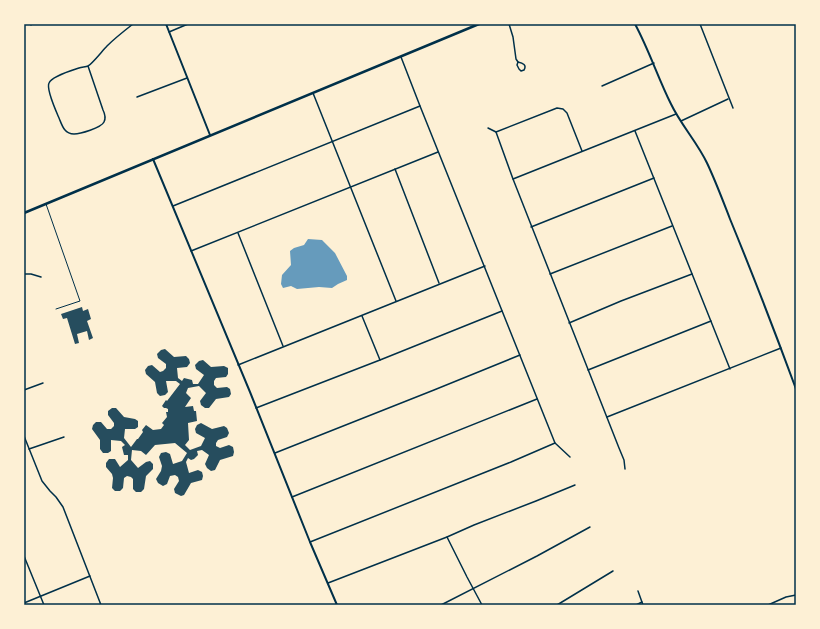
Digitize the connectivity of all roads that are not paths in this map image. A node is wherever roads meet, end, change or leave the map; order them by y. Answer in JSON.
{"nodes":[{"id":1,"x":133,"y":24,"type":"edge"},
{"id":2,"x":166,"y":24,"type":"edge"},
{"id":3,"x":188,"y":24,"type":"edge"},
{"id":4,"x":480,"y":24,"type":"edge"},
{"id":5,"x":509,"y":24,"type":"edge"},
{"id":6,"x":635,"y":24,"type":"edge"},
{"id":7,"x":700,"y":24,"type":"edge"},
{"id":8,"x":169,"y":32,"type":"junction"},
{"id":9,"x":401,"y":57,"type":"junction"},
{"id":10,"x":518,"y":62,"type":"junction"},
{"id":11,"x":654,"y":63,"type":"junction"},
{"id":12,"x":88,"y":66,"type":"junction"},
{"id":13,"x":187,"y":78,"type":"junction"},
{"id":14,"x":602,"y":86,"type":"dead end"},
{"id":15,"x":313,"y":93,"type":"junction"},
{"id":16,"x":137,"y":97,"type":"dead end"},
{"id":17,"x":729,"y":99,"type":"junction"},
{"id":18,"x":420,"y":106,"type":"junction"},
{"id":19,"x":733,"y":108,"type":"dead end"},
{"id":20,"x":676,"y":114,"type":"junction"},
{"id":21,"x":681,"y":120,"type":"junction"},
{"id":22,"x":488,"y":128,"type":"dead end"},
{"id":23,"x":635,"y":131,"type":"junction"},
{"id":24,"x":496,"y":132,"type":"junction"},
{"id":25,"x":210,"y":135,"type":"junction"},
{"id":26,"x":333,"y":141,"type":"junction"},
{"id":27,"x":582,"y":151,"type":"junction"},
{"id":28,"x":438,"y":152,"type":"junction"},
{"id":29,"x":153,"y":159,"type":"junction"},
{"id":30,"x":395,"y":169,"type":"junction"},
{"id":31,"x":654,"y":178,"type":"junction"},
{"id":32,"x":513,"y":179,"type":"junction"},
{"id":33,"x":351,"y":187,"type":"junction"},
{"id":34,"x":46,"y":204,"type":"junction"},
{"id":35,"x":173,"y":206,"type":"junction"},
{"id":36,"x":24,"y":212,"type":"edge"},
{"id":37,"x":672,"y":226,"type":"junction"},
{"id":38,"x":531,"y":227,"type":"junction"},
{"id":39,"x":238,"y":233,"type":"junction"},
{"id":40,"x":191,"y":251,"type":"junction"},
{"id":41,"x":484,"y":266,"type":"junction"},
{"id":42,"x":24,"y":274,"type":"edge"},
{"id":43,"x":550,"y":274,"type":"junction"},
{"id":44,"x":692,"y":274,"type":"junction"},
{"id":45,"x":41,"y":277,"type":"dead end"},
{"id":46,"x":440,"y":284,"type":"junction"},
{"id":47,"x":396,"y":302,"type":"junction"},
{"id":48,"x":56,"y":309,"type":"dead end"},
{"id":49,"x":502,"y":310,"type":"junction"},
{"id":50,"x":362,"y":316,"type":"junction"},
{"id":51,"x":711,"y":321,"type":"junction"},
{"id":52,"x":569,"y":323,"type":"junction"},
{"id":53,"x":283,"y":347,"type":"junction"},
{"id":54,"x":781,"y":348,"type":"junction"},
{"id":55,"x":520,"y":355,"type":"junction"},
{"id":56,"x":380,"y":360,"type":"junction"},
{"id":57,"x":238,"y":365,"type":"junction"},
{"id":58,"x":730,"y":369,"type":"junction"},
{"id":59,"x":588,"y":370,"type":"junction"},
{"id":60,"x":43,"y":382,"type":"dead end"},
{"id":61,"x":796,"y":389,"type":"edge"},
{"id":62,"x":24,"y":390,"type":"edge"},
{"id":63,"x":537,"y":399,"type":"junction"},
{"id":64,"x":256,"y":408,"type":"junction"},
{"id":65,"x":607,"y":417,"type":"junction"},
{"id":66,"x":24,"y":436,"type":"edge"},
{"id":67,"x":64,"y":436,"type":"dead end"},
{"id":68,"x":555,"y":444,"type":"junction"},
{"id":69,"x":29,"y":450,"type":"junction"},
{"id":70,"x":274,"y":453,"type":"junction"},
{"id":71,"x":570,"y":456,"type":"dead end"},
{"id":72,"x":625,"y":469,"type":"dead end"},
{"id":73,"x":575,"y":485,"type":"dead end"},
{"id":74,"x":292,"y":497,"type":"junction"},
{"id":75,"x":590,"y":527,"type":"dead end"},
{"id":76,"x":447,"y":538,"type":"junction"},
{"id":77,"x":310,"y":542,"type":"junction"},
{"id":78,"x":24,"y":556,"type":"edge"},
{"id":79,"x":613,"y":571,"type":"dead end"},
{"id":80,"x":90,"y":576,"type":"junction"},
{"id":81,"x":328,"y":583,"type":"junction"},
{"id":82,"x":473,"y":588,"type":"junction"},
{"id":83,"x":638,"y":591,"type":"dead end"},
{"id":84,"x":796,"y":595,"type":"edge"},
{"id":85,"x":40,"y":596,"type":"junction"},
{"id":86,"x":642,"y":602,"type":"junction"},
{"id":87,"x":24,"y":603,"type":"edge"},
{"id":88,"x":44,"y":605,"type":"edge"},
{"id":89,"x":101,"y":605,"type":"edge"},
{"id":90,"x":337,"y":605,"type":"edge"},
{"id":91,"x":441,"y":605,"type":"edge"},
{"id":92,"x":482,"y":605,"type":"edge"},
{"id":93,"x":557,"y":605,"type":"edge"},
{"id":94,"x":636,"y":605,"type":"edge"},
{"id":95,"x":643,"y":605,"type":"edge"},
{"id":96,"x":768,"y":605,"type":"edge"}],
"edges":[{"from":1,"to":12,"type":"street"},
{"from":2,"to":8,"type":"street"},
{"from":3,"to":8,"type":"street"},
{"from":4,"to":9,"type":"main road"},
{"from":5,"to":10,"type":"street"},
{"from":6,"to":11,"type":"street"},
{"from":7,"to":17,"type":"street"},
{"from":8,"to":13,"type":"street"},
{"from":9,"to":15,"type":"main road"},
{"from":9,"to":18,"type":"street"},
{"from":10,"to":10,"type":"street"},
{"from":11,"to":14,"type":"street"},
{"from":11,"to":20,"type":"street"},
{"from":12,"to":12,"type":"street"},
{"from":13,"to":16,"type":"street"},
{"from":13,"to":25,"type":"street"},
{"from":15,"to":25,"type":"main road"},
{"from":15,"to":26,"type":"street"},
{"from":17,"to":19,"type":"street"},
{"from":17,"to":21,"type":"street"},
{"from":18,"to":26,"type":"street"},
{"from":18,"to":28,"type":"street"},
{"from":20,"to":21,"type":"street"},
{"from":20,"to":23,"type":"street"},
{"from":21,"to":54,"type":"street"},
{"from":22,"to":24,"type":"street"},
{"from":23,"to":27,"type":"street"},
{"from":23,"to":31,"type":"street"},
{"from":24,"to":27,"type":"street"},
{"from":24,"to":32,"type":"street"},
{"from":25,"to":29,"type":"main road"},
{"from":26,"to":33,"type":"street"},
{"from":26,"to":35,"type":"street"},
{"from":27,"to":32,"type":"street"},
{"from":28,"to":30,"type":"street"},
{"from":28,"to":41,"type":"street"},
{"from":29,"to":34,"type":"main road"},
{"from":29,"to":35,"type":"street"},
{"from":30,"to":33,"type":"street"},
{"from":30,"to":46,"type":"street"},
{"from":31,"to":37,"type":"street"},
{"from":31,"to":38,"type":"street"},
{"from":32,"to":38,"type":"street"},
{"from":33,"to":39,"type":"street"},
{"from":33,"to":47,"type":"street"},
{"from":34,"to":36,"type":"main road"},
{"from":34,"to":48,"type":"lane"},
{"from":35,"to":40,"type":"street"},
{"from":37,"to":43,"type":"street"},
{"from":37,"to":44,"type":"street"},
{"from":38,"to":43,"type":"street"},
{"from":39,"to":40,"type":"street"},
{"from":39,"to":53,"type":"street"},
{"from":40,"to":57,"type":"street"},
{"from":41,"to":46,"type":"street"},
{"from":41,"to":49,"type":"street"},
{"from":42,"to":45,"type":"street"},
{"from":43,"to":52,"type":"street"},
{"from":44,"to":51,"type":"street"},
{"from":44,"to":52,"type":"street"},
{"from":46,"to":47,"type":"street"},
{"from":47,"to":50,"type":"street"},
{"from":49,"to":55,"type":"street"},
{"from":49,"to":56,"type":"street"},
{"from":50,"to":53,"type":"street"},
{"from":50,"to":56,"type":"street"},
{"from":51,"to":58,"type":"street"},
{"from":51,"to":59,"type":"street"},
{"from":52,"to":59,"type":"street"},
{"from":53,"to":57,"type":"street"},
{"from":54,"to":58,"type":"street"},
{"from":54,"to":61,"type":"street"},
{"from":55,"to":63,"type":"street"},
{"from":55,"to":70,"type":"street"},
{"from":56,"to":64,"type":"street"},
{"from":57,"to":64,"type":"street"},
{"from":58,"to":65,"type":"street"},
{"from":59,"to":65,"type":"street"},
{"from":60,"to":62,"type":"street"},
{"from":63,"to":68,"type":"street"},
{"from":63,"to":74,"type":"street"},
{"from":64,"to":70,"type":"street"},
{"from":65,"to":72,"type":"street"},
{"from":66,"to":69,"type":"street"},
{"from":67,"to":69,"type":"street"},
{"from":68,"to":71,"type":"street"},
{"from":68,"to":77,"type":"street"},
{"from":69,"to":80,"type":"street"},
{"from":70,"to":74,"type":"street"},
{"from":73,"to":76,"type":"street"},
{"from":74,"to":77,"type":"street"},
{"from":75,"to":82,"type":"street"},
{"from":76,"to":81,"type":"street"},
{"from":76,"to":82,"type":"street"},
{"from":77,"to":81,"type":"street"},
{"from":78,"to":85,"type":"street"},
{"from":79,"to":93,"type":"street"},
{"from":80,"to":85,"type":"street"},
{"from":80,"to":89,"type":"street"},
{"from":81,"to":90,"type":"street"},
{"from":82,"to":91,"type":"street"},
{"from":82,"to":92,"type":"street"},
{"from":83,"to":86,"type":"street"},
{"from":84,"to":96,"type":"street"},
{"from":85,"to":87,"type":"street"},
{"from":85,"to":88,"type":"street"},
{"from":86,"to":94,"type":"street"},
{"from":86,"to":95,"type":"street"}]}
